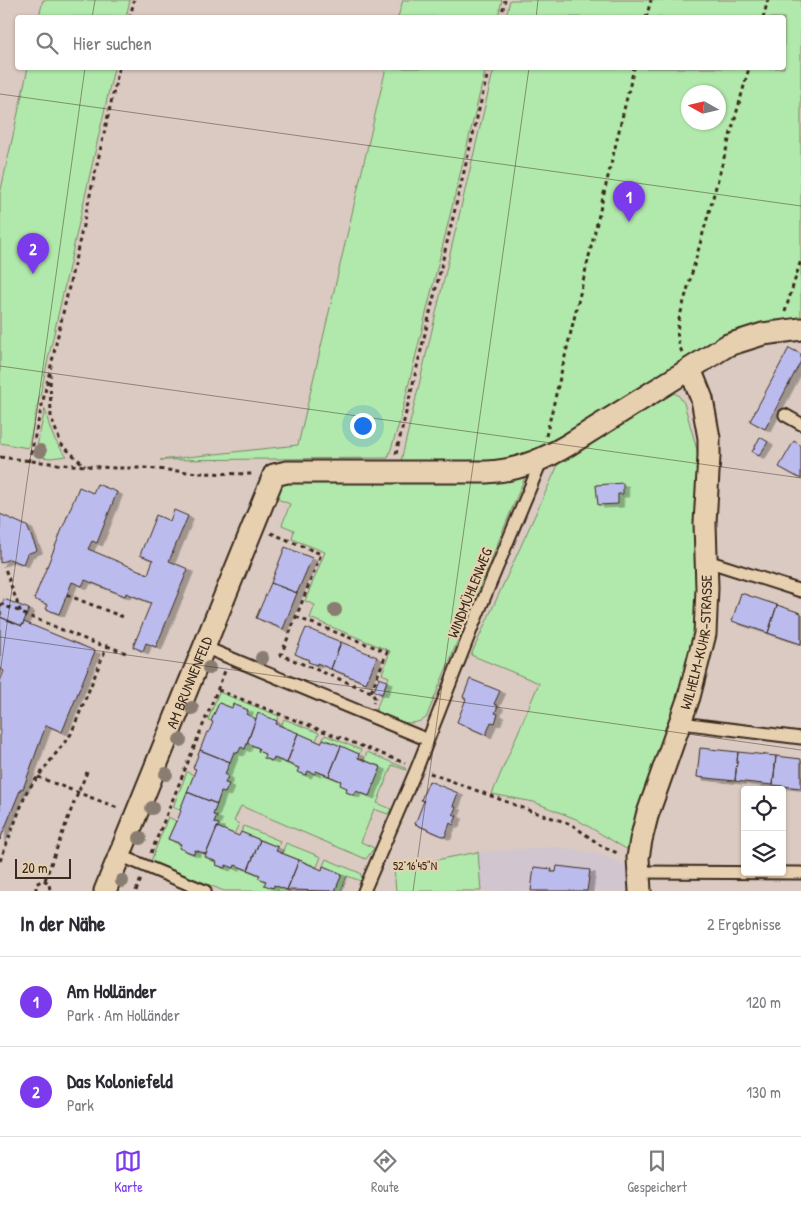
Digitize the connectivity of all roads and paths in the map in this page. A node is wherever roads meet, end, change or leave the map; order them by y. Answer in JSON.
{"nodes":[{"id":1,"x":134,"y":0,"type":"edge"},
{"id":2,"x":506,"y":0,"type":"edge"},
{"id":3,"x":651,"y":0,"type":"edge"},
{"id":4,"x":768,"y":0,"type":"edge"},
{"id":5,"x":131,"y":15,"type":"edge"},
{"id":6,"x":502,"y":15,"type":"edge"},
{"id":7,"x":647,"y":15,"type":"edge"},
{"id":8,"x":764,"y":15,"type":"edge"},
{"id":9,"x":119,"y":70,"type":"edge"},
{"id":10,"x":489,"y":70,"type":"edge"},
{"id":11,"x":634,"y":70,"type":"edge"},
{"id":12,"x":748,"y":70,"type":"edge"},
{"id":13,"x":801,"y":260,"type":"edge"},
{"id":14,"x":801,"y":329,"type":"edge"},
{"id":15,"x":779,"y":332,"type":"junction"},
{"id":16,"x":50,"y":367,"type":"junction"},
{"id":17,"x":690,"y":369,"type":"junction"},
{"id":18,"x":785,"y":415,"type":"dead end"},
{"id":19,"x":801,"y":424,"type":"edge"},
{"id":20,"x":0,"y":457,"type":"edge"},
{"id":21,"x":542,"y":459,"type":"junction"},
{"id":22,"x":29,"y":462,"type":"junction"},
{"id":23,"x":86,"y":466,"type":"junction"},
{"id":24,"x":392,"y":471,"type":"junction"},
{"id":25,"x":274,"y":475,"type":"junction"},
{"id":26,"x":254,"y":526,"type":"junction"},
{"id":27,"x":707,"y":561,"type":"junction"},
{"id":28,"x":4,"y":566,"type":"dead end"},
{"id":29,"x":801,"y":592,"type":"edge"},
{"id":30,"x":67,"y":595,"type":"dead end"},
{"id":31,"x":0,"y":604,"type":"edge"},
{"id":32,"x":21,"y":612,"type":"junction"},
{"id":33,"x":124,"y":617,"type":"dead end"},
{"id":34,"x":296,"y":618,"type":"junction"},
{"id":35,"x":107,"y":646,"type":"junction"},
{"id":36,"x":204,"y":647,"type":"junction"},
{"id":37,"x":126,"y":653,"type":"dead end"},
{"id":38,"x":229,"y":658,"type":"junction"},
{"id":39,"x":218,"y":690,"type":"junction"},
{"id":40,"x":371,"y":692,"type":"junction"},
{"id":41,"x":368,"y":716,"type":"junction"},
{"id":42,"x":681,"y":723,"type":"junction"},
{"id":43,"x":801,"y":738,"type":"edge"},
{"id":44,"x":428,"y":740,"type":"junction"},
{"id":45,"x":417,"y":768,"type":"junction"},
{"id":46,"x":87,"y":772,"type":"dead end"},
{"id":47,"x":38,"y":777,"type":"junction"},
{"id":48,"x":78,"y":793,"type":"junction"},
{"id":49,"x":135,"y":815,"type":"junction"},
{"id":50,"x":119,"y":855,"type":"junction"},
{"id":51,"x":0,"y":861,"type":"edge"},
{"id":52,"x":146,"y":866,"type":"junction"},
{"id":53,"x":639,"y":873,"type":"edge"},
{"id":54,"x":801,"y":873,"type":"edge"},
{"id":55,"x":45,"y":880,"type":"junction"},
{"id":56,"x":36,"y":891,"type":"edge"},
{"id":57,"x":50,"y":891,"type":"edge"},
{"id":58,"x":105,"y":891,"type":"edge"},
{"id":59,"x":136,"y":891,"type":"edge"},
{"id":60,"x":205,"y":891,"type":"edge"},
{"id":61,"x":364,"y":891,"type":"edge"}],
"edges":[{"from":1,"to":5,"type":"path"},
{"from":2,"to":6,"type":"path"},
{"from":3,"to":7,"type":"path"},
{"from":4,"to":8,"type":"path"},
{"from":9,"to":16,"type":"path"},
{"from":10,"to":24,"type":"path"},
{"from":11,"to":21,"type":"path"},
{"from":12,"to":17,"type":"path"},
{"from":13,"to":15,"type":"path"},
{"from":14,"to":15,"type":"street"},
{"from":15,"to":17,"type":"street"},
{"from":16,"to":22,"type":"path"},
{"from":16,"to":23,"type":"path"},
{"from":17,"to":21,"type":"street"},
{"from":17,"to":27,"type":"street","name":"WILHELM-KUHR-STRASSE"},
{"from":18,"to":19,"type":"lane"},
{"from":20,"to":22,"type":"path"},
{"from":21,"to":24,"type":"street"},
{"from":21,"to":44,"type":"lane","name":"WINDMÜHLENWEG"},
{"from":22,"to":23,"type":"path"},
{"from":23,"to":25,"type":"path"},
{"from":24,"to":25,"type":"street"},
{"from":25,"to":26,"type":"street","name":"AM BRUNNENFELD"},
{"from":26,"to":34,"type":"path"},
{"from":26,"to":36,"type":"street","name":"AM BRUNNENFELD"},
{"from":27,"to":29,"type":"lane","name":"WILHELM-KUHR-STRASSE"},
{"from":27,"to":42,"type":"street","name":"WILHELM-KUHR-STRASSE"},
{"from":28,"to":32,"type":"path"},
{"from":30,"to":33,"type":"path"},
{"from":31,"to":32,"type":"path"},
{"from":32,"to":35,"type":"path"},
{"from":34,"to":40,"type":"path"},
{"from":34,"to":40,"type":"path"},
{"from":35,"to":37,"type":"path"},
{"from":35,"to":47,"type":"path"},
{"from":36,"to":38,"type":"lane"},
{"from":36,"to":49,"type":"street","name":"AM BRUNNENFELD"},
{"from":38,"to":39,"type":"path"},
{"from":38,"to":41,"type":"lane"},
{"from":39,"to":45,"type":"path"},
{"from":39,"to":52,"type":"path"},
{"from":40,"to":41,"type":"path"},
{"from":41,"to":44,"type":"lane"},
{"from":42,"to":43,"type":"lane","name":"WILHELM-KUHR-STRASSE"},
{"from":42,"to":53,"type":"street","name":"WILHELM-KUHR-STRASSE"},
{"from":44,"to":45,"type":"lane","name":"WINDMÜHLENWEG"},
{"from":45,"to":53,"type":"path"},
{"from":45,"to":61,"type":"lane","name":"WINDMÜHLENWEG"},
{"from":46,"to":48,"type":"path"},
{"from":47,"to":48,"type":"path"},
{"from":47,"to":51,"type":"path"},
{"from":48,"to":49,"type":"path"},
{"from":48,"to":55,"type":"path"},
{"from":49,"to":50,"type":"street","name":"AM BRUNNENFELD"},
{"from":50,"to":52,"type":"lane"},
{"from":50,"to":58,"type":"street","name":"AM BRUNNENFELD"},
{"from":52,"to":59,"type":"path"},
{"from":52,"to":60,"type":"lane"},
{"from":53,"to":54,"type":"lane"},
{"from":55,"to":56,"type":"path"},
{"from":55,"to":57,"type":"path"}]}
